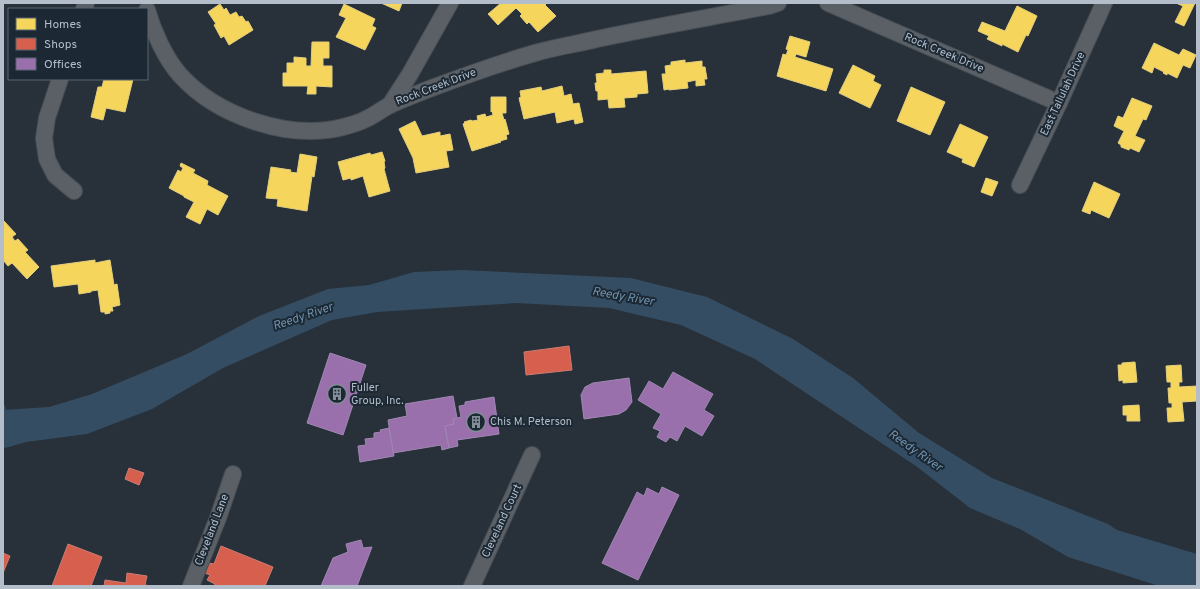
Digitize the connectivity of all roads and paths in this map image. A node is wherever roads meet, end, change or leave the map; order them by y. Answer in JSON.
{"nodes":[{"id":1,"x":450,"y":3,"type":"edge"},
{"id":2,"x":778,"y":3,"type":"edge"},
{"id":3,"x":828,"y":3,"type":"edge"},
{"id":4,"x":1104,"y":3,"type":"edge"},
{"id":5,"x":148,"y":12,"type":"edge"},
{"id":6,"x":60,"y":80,"type":"edge"},
{"id":7,"x":1060,"y":103,"type":"junction"},
{"id":8,"x":390,"y":105,"type":"junction"},
{"id":9,"x":1020,"y":185,"type":"dead end"},
{"id":10,"x":74,"y":190,"type":"dead end"},
{"id":11,"x":532,"y":455,"type":"dead end"},
{"id":12,"x":233,"y":474,"type":"dead end"},
{"id":13,"x":191,"y":586,"type":"edge"},
{"id":14,"x":472,"y":586,"type":"edge"}],
"edges":[{"from":1,"to":8,"type":"street"},
{"from":2,"to":8,"type":"street","name":"Rock Creek Drive"},
{"from":3,"to":7,"type":"street","name":"Rock Creek Drive"},
{"from":4,"to":7,"type":"street","name":"East Tallulah Drive"},
{"from":5,"to":8,"type":"street","name":"Rock Creek Drive"},
{"from":6,"to":10,"type":"street"},
{"from":7,"to":9,"type":"street","name":"East Tallulah Drive"},
{"from":11,"to":14,"type":"street","name":"Cleveland Court"},
{"from":12,"to":13,"type":"street","name":"Cleveland Lane"}]}
